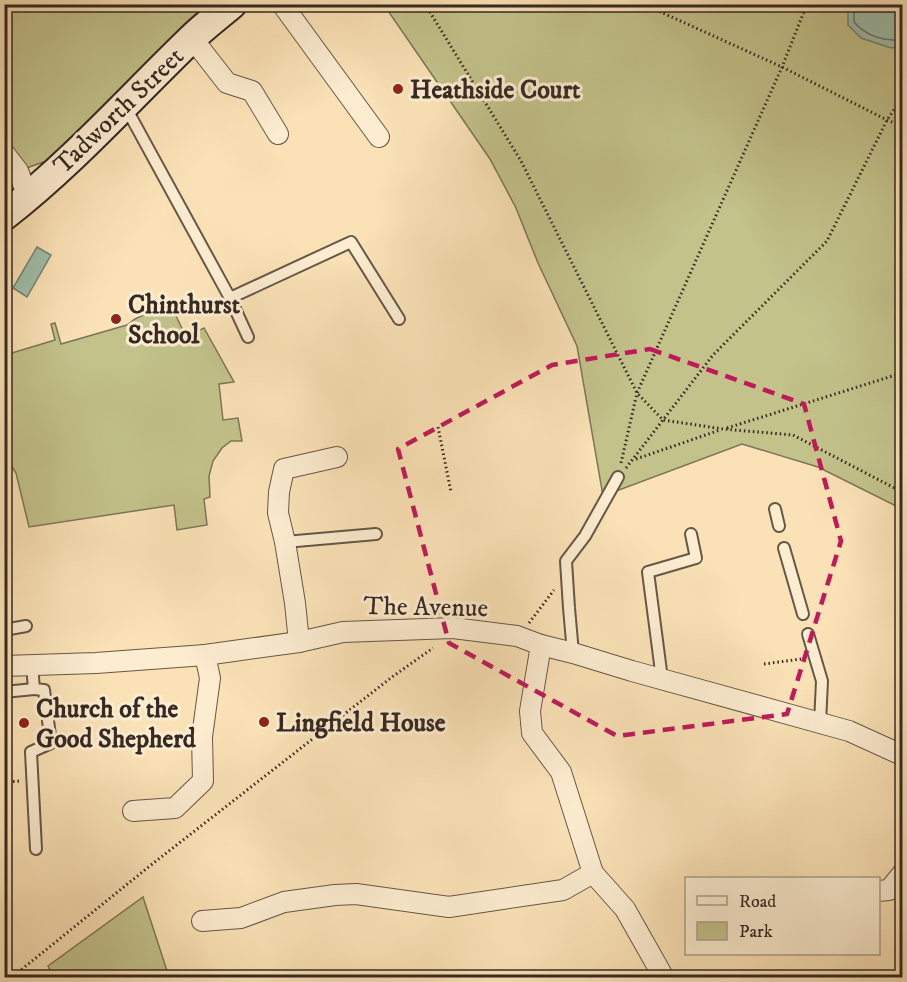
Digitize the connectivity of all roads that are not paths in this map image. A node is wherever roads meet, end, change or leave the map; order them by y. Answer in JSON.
{"nodes":[{"id":1,"x":232,"y":4,"type":"edge"},
{"id":2,"x":282,"y":4,"type":"edge"},
{"id":3,"x":192,"y":38,"type":"junction"},
{"id":4,"x":125,"y":106,"type":"junction"},
{"id":5,"x":278,"y":134,"type":"dead end"},
{"id":6,"x":379,"y":136,"type":"dead end"},
{"id":7,"x":4,"y":153,"type":"edge"},
{"id":8,"x":28,"y":198,"type":"junction"},
{"id":9,"x":4,"y":216,"type":"edge"},
{"id":10,"x":230,"y":298,"type":"junction"},
{"id":11,"x":399,"y":319,"type":"dead end"},
{"id":12,"x":248,"y":337,"type":"dead end"},
{"id":13,"x":337,"y":457,"type":"dead end"},
{"id":14,"x":618,"y":477,"type":"road end"},
{"id":15,"x":775,"y":509,"type":"dead end"},
{"id":16,"x":779,"y":526,"type":"dead end"},
{"id":17,"x":376,"y":534,"type":"dead end"},
{"id":18,"x":691,"y":534,"type":"dead end"},
{"id":19,"x":285,"y":542,"type":"junction"},
{"id":20,"x":784,"y":548,"type":"dead end"},
{"id":21,"x":803,"y":614,"type":"dead end"},
{"id":22,"x":26,"y":626,"type":"dead end"},
{"id":23,"x":4,"y":630,"type":"edge"},
{"id":24,"x":808,"y":634,"type":"dead end"},
{"id":25,"x":299,"y":642,"type":"junction"},
{"id":26,"x":542,"y":645,"type":"junction"},
{"id":27,"x":573,"y":653,"type":"junction"},
{"id":28,"x":205,"y":655,"type":"junction"},
{"id":29,"x":32,"y":665,"type":"junction"},
{"id":30,"x":4,"y":666,"type":"edge"},
{"id":31,"x":662,"y":679,"type":"junction"},
{"id":32,"x":34,"y":689,"type":"junction"},
{"id":33,"x":4,"y":692,"type":"edge"},
{"id":34,"x":820,"y":723,"type":"junction"},
{"id":35,"x":903,"y":755,"type":"edge"},
{"id":36,"x":133,"y":811,"type":"dead end"},
{"id":37,"x":36,"y":849,"type":"dead end"},
{"id":38,"x":593,"y":873,"type":"junction"},
{"id":39,"x":903,"y":874,"type":"edge"},
{"id":40,"x":880,"y":891,"type":"edge"},
{"id":41,"x":202,"y":921,"type":"dead end"},
{"id":42,"x":662,"y":977,"type":"edge"}],
"edges":[{"from":1,"to":3,"type":"main road","name":"Tadworth Street"},
{"from":2,"to":6,"type":"street"},
{"from":3,"to":4,"type":"main road","name":"Tadworth Street"},
{"from":3,"to":5,"type":"street"},
{"from":4,"to":8,"type":"main road","name":"Tadworth Street"},
{"from":4,"to":10,"type":"lane"},
{"from":7,"to":8,"type":"street"},
{"from":8,"to":9,"type":"main road","name":"Tadworth Street"},
{"from":10,"to":11,"type":"lane"},
{"from":10,"to":12,"type":"lane"},
{"from":13,"to":19,"type":"street"},
{"from":14,"to":27,"type":"lane"},
{"from":15,"to":16,"type":"lane"},
{"from":17,"to":19,"type":"lane"},
{"from":18,"to":31,"type":"lane"},
{"from":19,"to":25,"type":"street"},
{"from":20,"to":21,"type":"lane"},
{"from":22,"to":23,"type":"lane"},
{"from":24,"to":34,"type":"lane"},
{"from":25,"to":26,"type":"street","name":"The Avenue"},
{"from":25,"to":28,"type":"street","name":"The Avenue"},
{"from":26,"to":27,"type":"street","name":"The Avenue"},
{"from":26,"to":38,"type":"street"},
{"from":27,"to":31,"type":"street","name":"The Avenue"},
{"from":28,"to":29,"type":"street","name":"The Avenue"},
{"from":28,"to":36,"type":"street"},
{"from":29,"to":30,"type":"street","name":"The Avenue"},
{"from":29,"to":32,"type":"lane"},
{"from":31,"to":34,"type":"street","name":"The Avenue"},
{"from":32,"to":33,"type":"lane"},
{"from":32,"to":37,"type":"lane"},
{"from":34,"to":35,"type":"street","name":"The Avenue"},
{"from":38,"to":41,"type":"street"},
{"from":38,"to":42,"type":"street"},
{"from":39,"to":40,"type":"street"}]}
